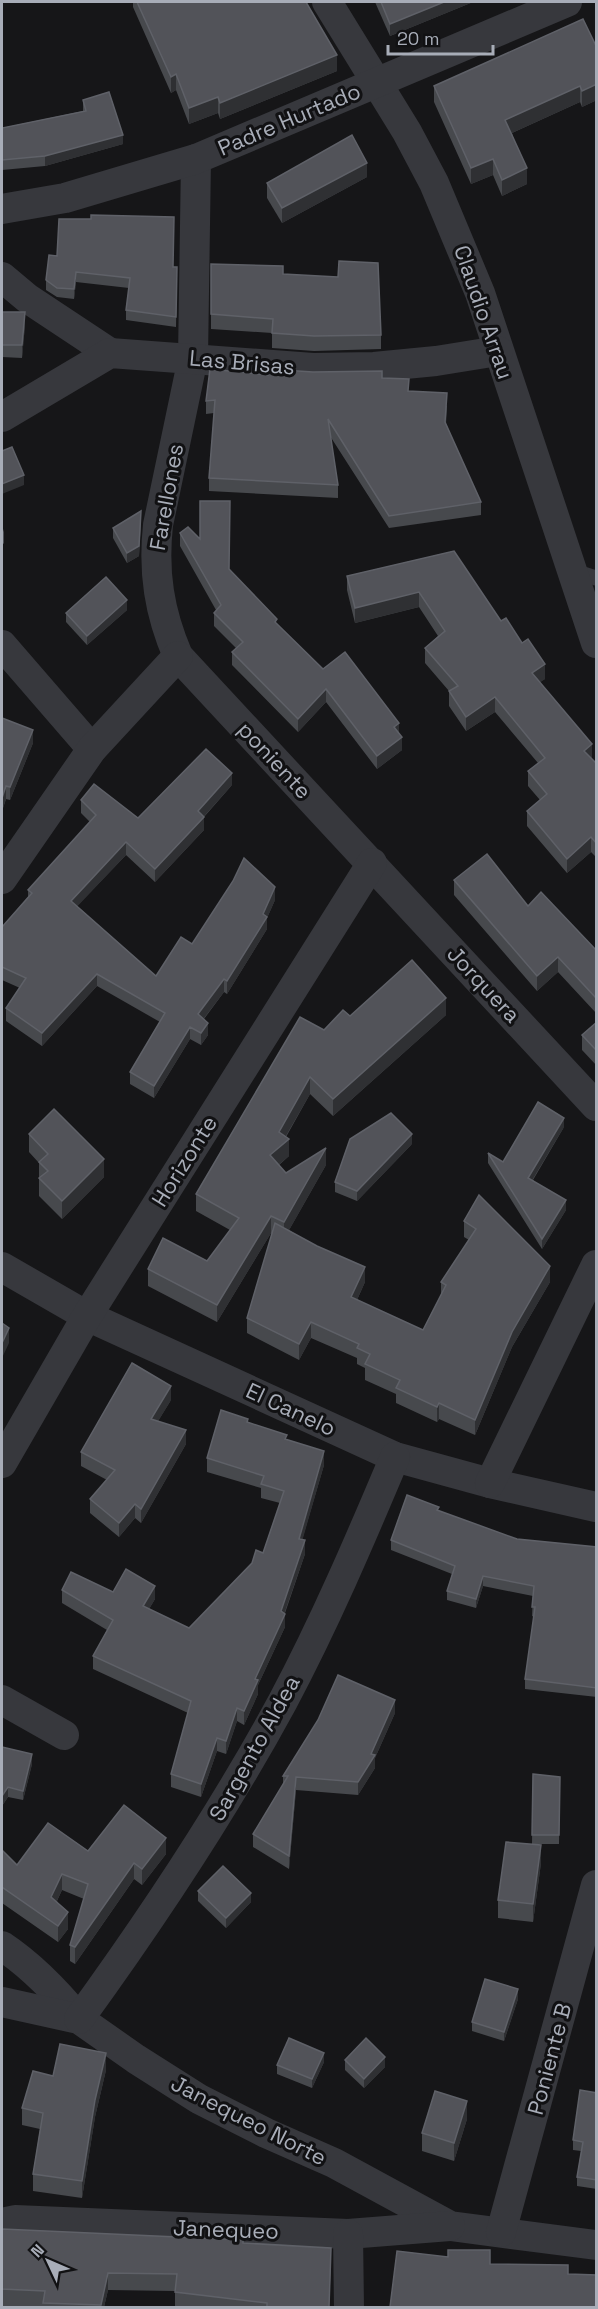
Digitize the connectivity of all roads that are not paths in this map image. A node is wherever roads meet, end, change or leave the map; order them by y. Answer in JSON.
{"nodes":[{"id":1,"x":327,"y":2,"type":"edge"},
{"id":2,"x":567,"y":2,"type":"edge"},
{"id":3,"x":376,"y":82,"type":"junction"},
{"id":4,"x":196,"y":159,"type":"junction"},
{"id":5,"x":2,"y":209,"type":"edge"},
{"id":6,"x":2,"y":277,"type":"edge"},
{"id":7,"x":498,"y":351,"type":"junction"},
{"id":8,"x":110,"y":353,"type":"junction"},
{"id":9,"x":193,"y":358,"type":"junction"},
{"id":10,"x":2,"y":417,"type":"edge"},
{"id":11,"x":584,"y":574,"type":"edge"},
{"id":12,"x":597,"y":643,"type":"edge"},
{"id":13,"x":2,"y":645,"type":"edge"},
{"id":14,"x":178,"y":656,"type":"junction"},
{"id":15,"x":92,"y":748,"type":"junction"},
{"id":16,"x":372,"y":863,"type":"junction"},
{"id":17,"x":2,"y":879,"type":"edge"},
{"id":18,"x":597,"y":1106,"type":"edge"},
{"id":19,"x":597,"y":1265,"type":"edge"},
{"id":20,"x":2,"y":1267,"type":"edge"},
{"id":21,"x":87,"y":1316,"type":"junction"},
{"id":22,"x":395,"y":1457,"type":"junction"},
{"id":23,"x":2,"y":1463,"type":"edge"},
{"id":24,"x":490,"y":1483,"type":"junction"},
{"id":25,"x":597,"y":1507,"type":"edge"},
{"id":26,"x":2,"y":1700,"type":"edge"},
{"id":27,"x":64,"y":1735,"type":"dead end"},
{"id":28,"x":597,"y":1885,"type":"edge"},
{"id":29,"x":2,"y":1946,"type":"edge"},
{"id":30,"x":2,"y":2002,"type":"edge"},
{"id":31,"x":79,"y":2019,"type":"junction"},
{"id":32,"x":2,"y":2223,"type":"edge"},
{"id":33,"x":450,"y":2226,"type":"junction"},
{"id":34,"x":501,"y":2232,"type":"junction"},
{"id":35,"x":348,"y":2234,"type":"junction"},
{"id":36,"x":597,"y":2245,"type":"edge"},
{"id":37,"x":349,"y":2307,"type":"edge"}],
"edges":[{"from":1,"to":3,"type":"street","name":"Claudio Arrau"},
{"from":2,"to":3,"type":"street","name":"Padre Hurtado"},
{"from":3,"to":4,"type":"street","name":"Padre Hurtado"},
{"from":3,"to":7,"type":"street","name":"Claudio Arrau"},
{"from":4,"to":5,"type":"street","name":"Padre Hurtado"},
{"from":4,"to":9,"type":"street","name":"Farellones"},
{"from":6,"to":8,"type":"street"},
{"from":7,"to":9,"type":"street","name":"Las Brisas"},
{"from":7,"to":11,"type":"street","name":"Claudio Arrau"},
{"from":8,"to":9,"type":"street","name":"Las Brisas"},
{"from":8,"to":10,"type":"street"},
{"from":9,"to":14,"type":"street","name":"Farellones"},
{"from":11,"to":12,"type":"street","name":"Claudio Arrau"},
{"from":13,"to":15,"type":"street"},
{"from":14,"to":15,"type":"street"},
{"from":14,"to":16,"type":"street","name":"poniente"},
{"from":15,"to":17,"type":"street"},
{"from":16,"to":18,"type":"street","name":"Jorquera"},
{"from":16,"to":21,"type":"street","name":"Horizonte"},
{"from":19,"to":24,"type":"street"},
{"from":20,"to":21,"type":"street","name":"El Canelo"},
{"from":21,"to":22,"type":"street","name":"El Canelo"},
{"from":21,"to":23,"type":"street","name":"Horizonte"},
{"from":22,"to":24,"type":"street","name":"El Canelo"},
{"from":22,"to":31,"type":"street","name":"Sargento Aldea"},
{"from":24,"to":25,"type":"street","name":"El Canelo"},
{"from":26,"to":27,"type":"street"},
{"from":28,"to":34,"type":"street","name":"Poniente B"},
{"from":29,"to":31,"type":"street"},
{"from":30,"to":31,"type":"street","name":"Janequeo Norte"},
{"from":31,"to":33,"type":"street","name":"Janequeo Norte"},
{"from":32,"to":35,"type":"street","name":"Janequeo"},
{"from":33,"to":34,"type":"street","name":"Janequeo Norte"},
{"from":33,"to":35,"type":"street","name":"Janequeo"},
{"from":34,"to":36,"type":"street"},
{"from":35,"to":37,"type":"street"}]}
